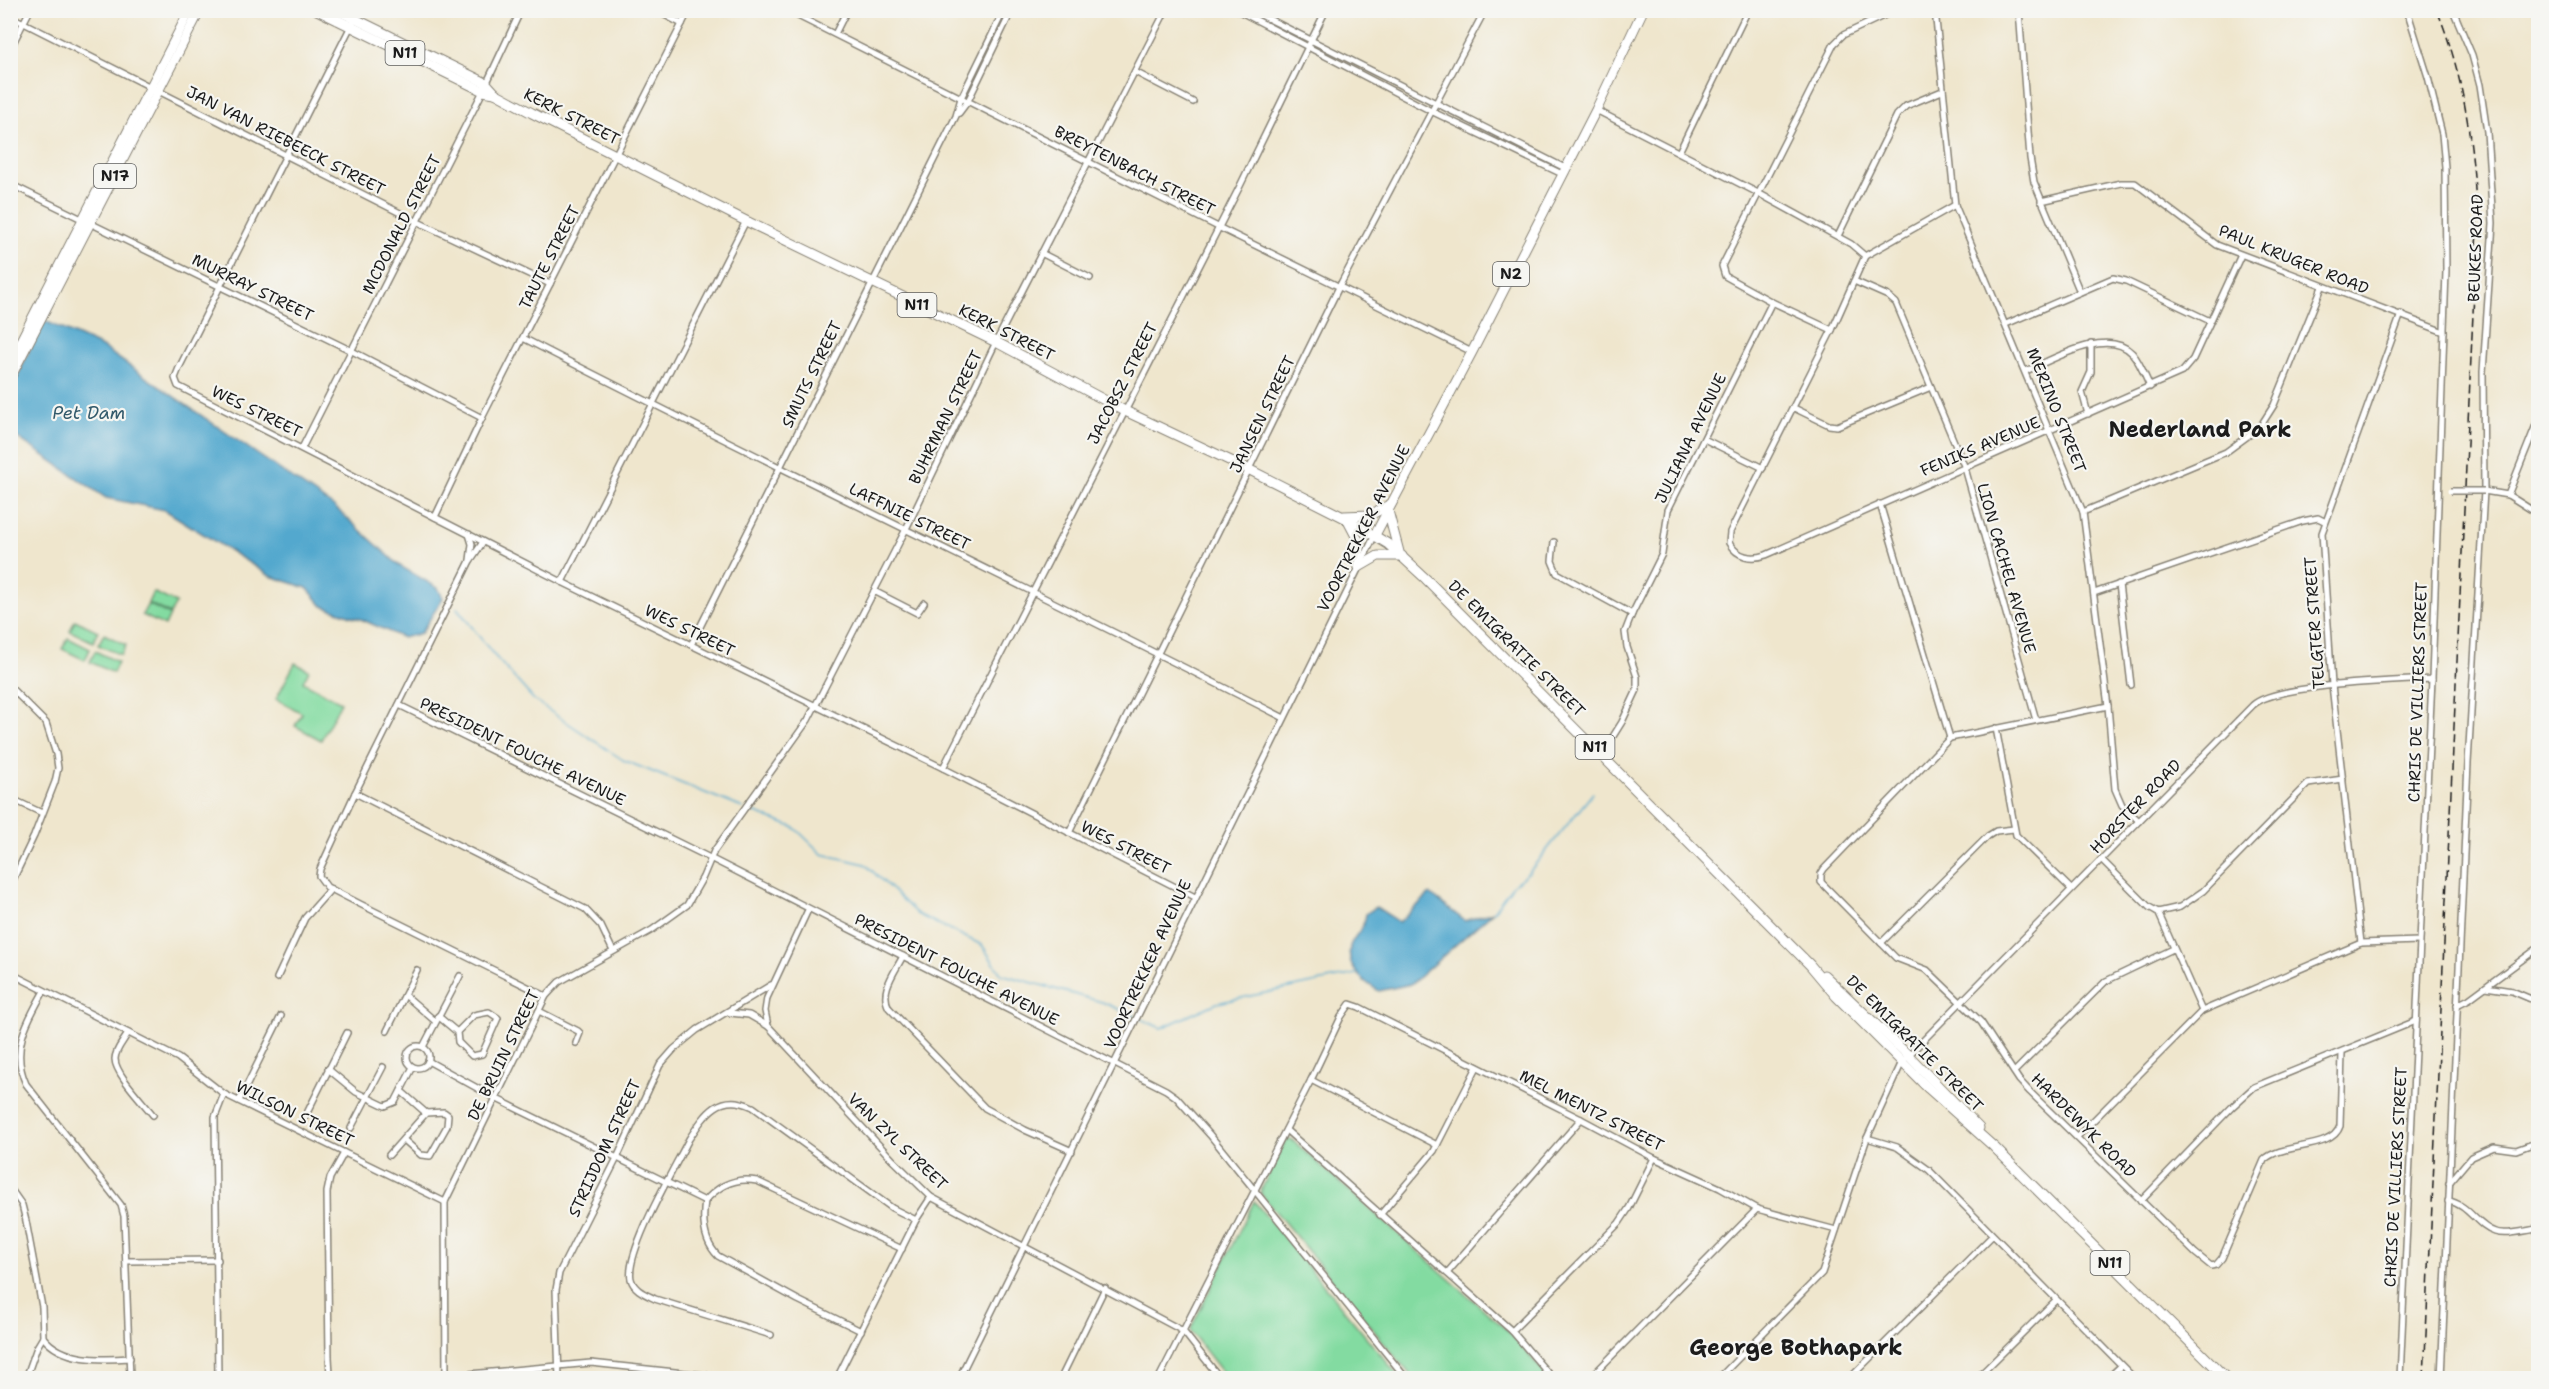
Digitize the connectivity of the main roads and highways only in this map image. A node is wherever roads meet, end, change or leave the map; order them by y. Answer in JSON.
{"nodes":[{"id":1,"x":190,"y":10,"type":"edge"},
{"id":2,"x":200,"y":10,"type":"edge"},
{"id":3,"x":316,"y":10,"type":"edge"},
{"id":4,"x":337,"y":10,"type":"edge"},
{"id":5,"x":1643,"y":10,"type":"edge"},
{"id":6,"x":354,"y":19,"type":"edge"},
{"id":7,"x":155,"y":89,"type":"junction"},
{"id":8,"x":19,"y":354,"type":"junction"},
{"id":9,"x":10,"y":362,"type":"edge"},
{"id":10,"x":10,"y":378,"type":"edge"},
{"id":11,"x":1393,"y":502,"type":"junction"},
{"id":12,"x":1388,"y":511,"type":"junction"},
{"id":13,"x":1343,"y":517,"type":"junction"},
{"id":14,"x":1375,"y":535,"type":"junction"},
{"id":15,"x":1401,"y":555,"type":"junction"},
{"id":16,"x":2226,"y":1378,"type":"edge"}],
"edges":[{"from":1,"to":7,"type":"highway","number":"N17"},
{"from":2,"to":7,"type":"highway","number":"N17"},
{"from":3,"to":6,"type":"highway","name":"KERK STREET","number":"N11"},
{"from":4,"to":6,"type":"highway","name":"KERK STREET","number":"N11"},
{"from":5,"to":11,"type":"highway","name":"VOORTREKKER AVENUE","number":"N2"},
{"from":6,"to":13,"type":"highway","name":"KERK STREET","number":"N11"},
{"from":7,"to":8,"type":"highway","number":"N17"},
{"from":8,"to":9,"type":"highway","number":"N17"},
{"from":8,"to":10,"type":"highway","number":"N17"},
{"from":11,"to":12,"type":"highway","name":"VOORTREKKER AVENUE","number":"N2"},
{"from":11,"to":13,"type":"highway"},
{"from":12,"to":14,"type":"highway","name":"VOORTREKKER AVENUE","number":"N2"},
{"from":12,"to":15,"type":"highway"},
{"from":13,"to":14,"type":"highway","name":"KERK STREET","number":"N11"},
{"from":13,"to":15,"type":"highway"},
{"from":14,"to":15,"type":"highway","name":"DE EMIGRATIE STREET","number":"N11"},
{"from":15,"to":16,"type":"highway","name":"DE EMIGRATIE STREET","number":"N11"}]}
